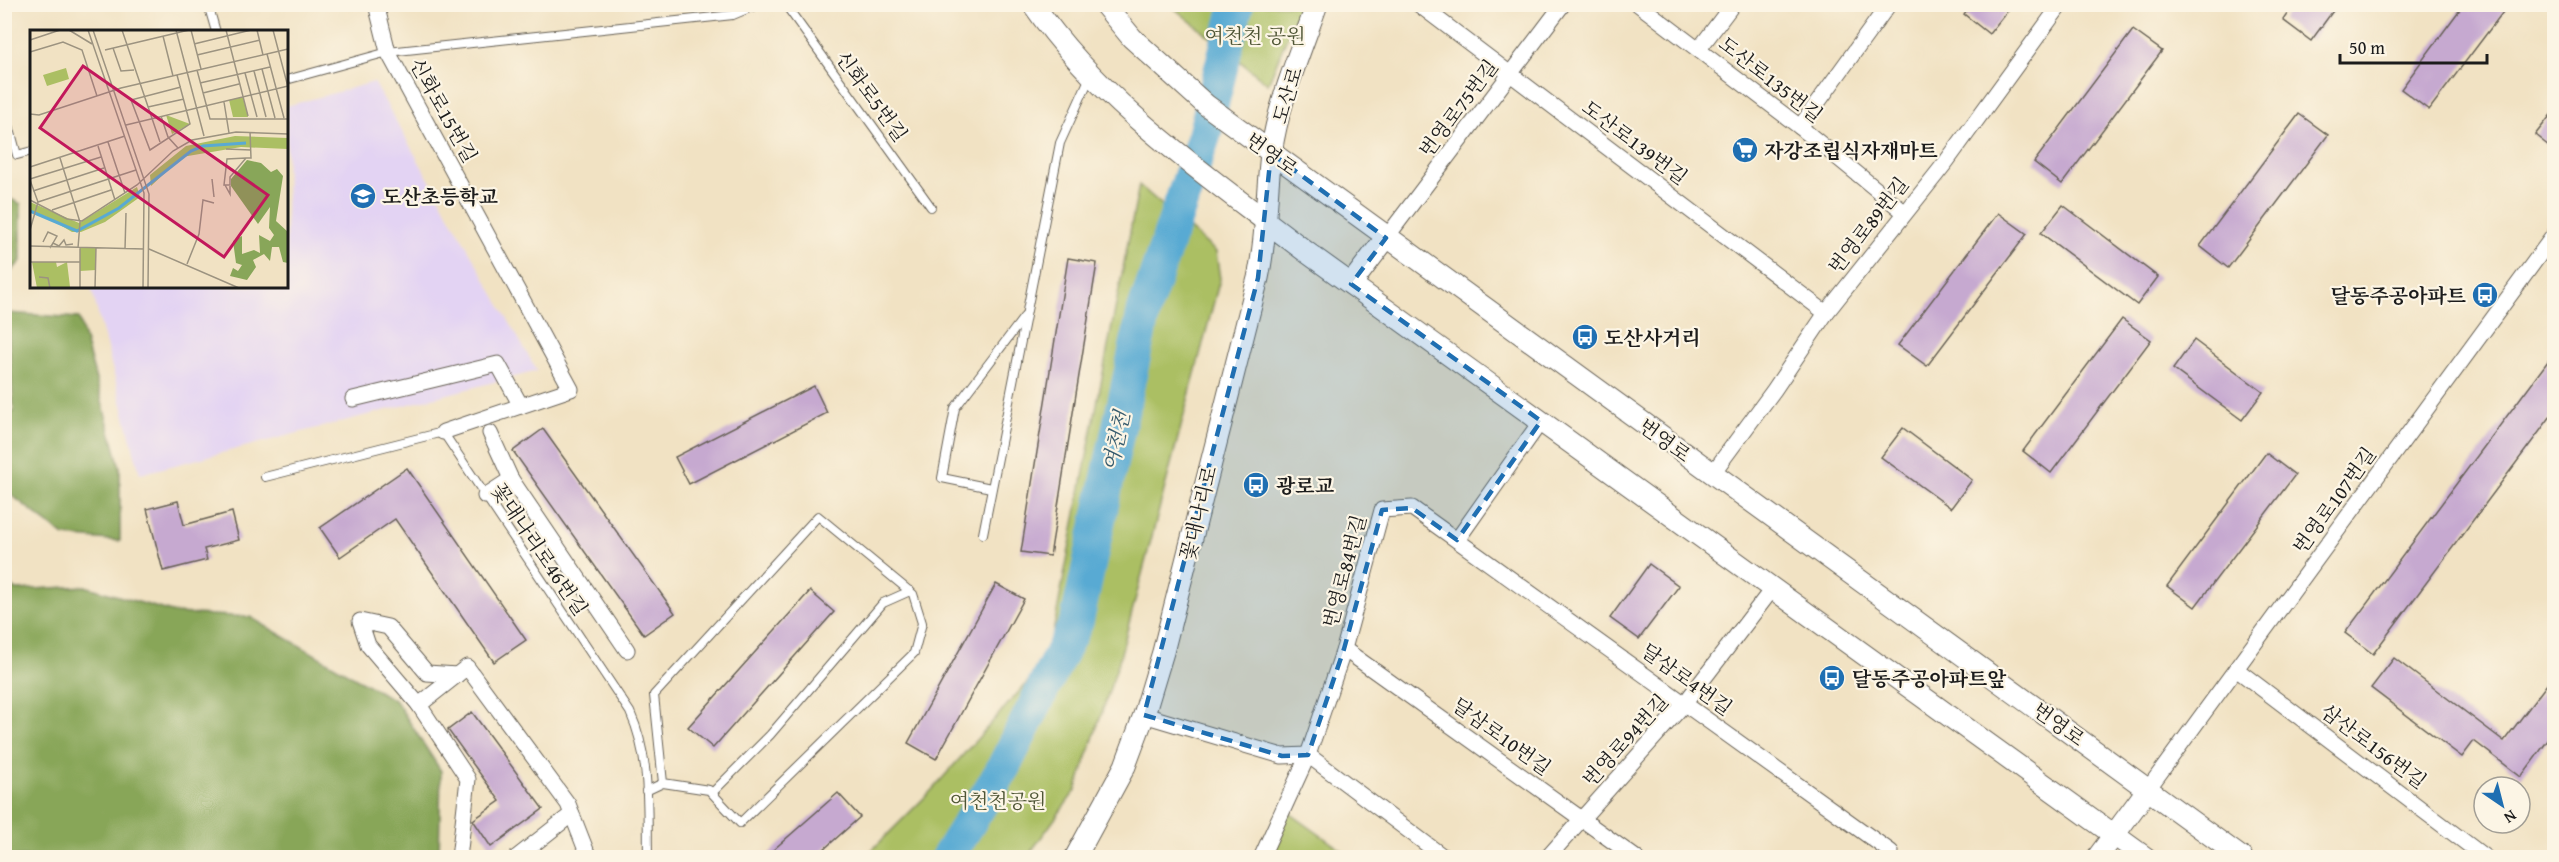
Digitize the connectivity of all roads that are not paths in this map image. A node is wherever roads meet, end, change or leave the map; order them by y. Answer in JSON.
{"nodes":[{"id":1,"x":208,"y":4,"type":"edge"},
{"id":2,"x":376,"y":4,"type":"edge"},
{"id":3,"x":759,"y":4,"type":"edge"},
{"id":4,"x":786,"y":4,"type":"edge"},
{"id":5,"x":1032,"y":4,"type":"edge"},
{"id":6,"x":1104,"y":4,"type":"edge"},
{"id":7,"x":1317,"y":4,"type":"edge"},
{"id":8,"x":1418,"y":4,"type":"edge"},
{"id":9,"x":1563,"y":4,"type":"edge"},
{"id":10,"x":1638,"y":4,"type":"edge"},
{"id":11,"x":1733,"y":4,"type":"edge"},
{"id":12,"x":1889,"y":4,"type":"edge"},
{"id":13,"x":2061,"y":4,"type":"edge"},
{"id":14,"x":215,"y":30,"type":"edge"},
{"id":15,"x":1699,"y":49,"type":"junction"},
{"id":16,"x":388,"y":52,"type":"junction"},
{"id":17,"x":1510,"y":74,"type":"junction"},
{"id":18,"x":1091,"y":76,"type":"junction"},
{"id":19,"x":288,"y":79,"type":"edge"},
{"id":20,"x":4,"y":107,"type":"edge"},
{"id":21,"x":1800,"y":128,"type":"junction"},
{"id":22,"x":30,"y":152,"type":"edge"},
{"id":23,"x":1271,"y":153,"type":"junction"},
{"id":24,"x":931,"y":207,"type":"dead end"},
{"id":25,"x":1904,"y":212,"type":"junction"},
{"id":26,"x":1267,"y":221,"type":"junction"},
{"id":27,"x":2554,"y":235,"type":"edge"},
{"id":28,"x":1386,"y":238,"type":"junction"},
{"id":29,"x":1351,"y":285,"type":"junction"},
{"id":30,"x":1826,"y":313,"type":"junction"},
{"id":31,"x":1026,"y":314,"type":"junction"},
{"id":32,"x":353,"y":399,"type":"dead end"},
{"id":33,"x":521,"y":406,"type":"junction"},
{"id":34,"x":1541,"y":421,"type":"junction"},
{"id":35,"x":443,"y":432,"type":"junction"},
{"id":36,"x":490,"y":433,"type":"dead end"},
{"id":37,"x":1712,"y":474,"type":"junction"},
{"id":38,"x":265,"y":477,"type":"dead end"},
{"id":39,"x":511,"y":479,"type":"junction"},
{"id":40,"x":991,"y":488,"type":"junction"},
{"id":41,"x":485,"y":496,"type":"junction"},
{"id":42,"x":983,"y":534,"type":"dead end"},
{"id":43,"x":1457,"y":540,"type":"junction"},
{"id":44,"x":1773,"y":588,"type":"junction"},
{"id":45,"x":910,"y":591,"type":"junction"},
{"id":46,"x":1344,"y":649,"type":"junction"},
{"id":47,"x":627,"y":650,"type":"dead end"},
{"id":48,"x":2236,"y":669,"type":"junction"},
{"id":49,"x":457,"y":675,"type":"junction"},
{"id":50,"x":1685,"y":703,"type":"junction"},
{"id":51,"x":419,"y":705,"type":"junction"},
{"id":52,"x":1144,"y":715,"type":"junction"},
{"id":53,"x":1308,"y":755,"type":"junction"},
{"id":54,"x":663,"y":783,"type":"junction"},
{"id":55,"x":2148,"y":789,"type":"junction"},
{"id":56,"x":646,"y":791,"type":"junction"},
{"id":57,"x":712,"y":793,"type":"junction"},
{"id":58,"x":572,"y":814,"type":"junction"},
{"id":59,"x":1582,"y":819,"type":"junction"},
{"id":60,"x":2115,"y":835,"type":"junction"},
{"id":61,"x":1889,"y":855,"type":"edge"},
{"id":62,"x":459,"y":858,"type":"edge"},
{"id":63,"x":516,"y":858,"type":"edge"},
{"id":64,"x":589,"y":858,"type":"edge"},
{"id":65,"x":648,"y":858,"type":"edge"},
{"id":66,"x":1075,"y":858,"type":"edge"},
{"id":67,"x":1261,"y":858,"type":"edge"},
{"id":68,"x":1445,"y":858,"type":"edge"},
{"id":69,"x":1547,"y":858,"type":"edge"},
{"id":70,"x":1636,"y":858,"type":"edge"},
{"id":71,"x":2097,"y":858,"type":"edge"},
{"id":72,"x":2146,"y":858,"type":"edge"},
{"id":73,"x":2241,"y":858,"type":"edge"},
{"id":74,"x":2486,"y":858,"type":"edge"}],
"edges":[{"from":1,"to":14,"type":"lane"},
{"from":2,"to":16,"type":"street","name":"신화로15번길"},
{"from":3,"to":16,"type":"lane"},
{"from":4,"to":24,"type":"lane","name":"신화로5번길"},
{"from":5,"to":18,"type":"main road"},
{"from":6,"to":23,"type":"main road","name":"번영로"},
{"from":7,"to":23,"type":"main road","name":"도산로"},
{"from":8,"to":17,"type":"street","name":"도산로139번길"},
{"from":9,"to":17,"type":"street","name":"번영로75번길"},
{"from":10,"to":15,"type":"street","name":"도산로135번길"},
{"from":11,"to":15,"type":"street"},
{"from":12,"to":21,"type":"street"},
{"from":13,"to":25,"type":"street","name":"번영로89번길"},
{"from":15,"to":21,"type":"street","name":"도산로135번길"},
{"from":16,"to":19,"type":"lane"},
{"from":16,"to":33,"type":"street","name":"신화로15번길"},
{"from":17,"to":28,"type":"street","name":"번영로75번길"},
{"from":17,"to":30,"type":"street","name":"도산로139번길"},
{"from":18,"to":26,"type":"main road"},
{"from":18,"to":31,"type":"lane"},
{"from":20,"to":22,"type":"lane"},
{"from":21,"to":25,"type":"street","name":"도산로135번길"},
{"from":23,"to":26,"type":"main road","name":"꽃대나리로"},
{"from":23,"to":28,"type":"main road","name":"번영로"},
{"from":25,"to":30,"type":"street","name":"번영로89번길"},
{"from":26,"to":29,"type":"main road"},
{"from":26,"to":52,"type":"main road","name":"꽃대나리로"},
{"from":27,"to":48,"type":"street","name":"번영로107번길"},
{"from":28,"to":29,"type":"main road"},
{"from":28,"to":37,"type":"main road","name":"번영로"},
{"from":29,"to":34,"type":"main road"},
{"from":30,"to":37,"type":"street","name":"번영로89번길"},
{"from":31,"to":40,"type":"lane"},
{"from":31,"to":40,"type":"lane"},
{"from":32,"to":33,"type":"street"},
{"from":33,"to":35,"type":"street"},
{"from":34,"to":43,"type":"street"},
{"from":34,"to":44,"type":"main road"},
{"from":35,"to":38,"type":"lane"},
{"from":35,"to":41,"type":"lane","name":"꽃대나리로46번길"},
{"from":36,"to":39,"type":"street"},
{"from":37,"to":55,"type":"main road","name":"번영로"},
{"from":39,"to":41,"type":"street"},
{"from":39,"to":47,"type":"street"},
{"from":40,"to":42,"type":"lane"},
{"from":41,"to":56,"type":"lane","name":"꽃대나리로46번길"},
{"from":43,"to":46,"type":"street","name":"번영로84번길"},
{"from":43,"to":50,"type":"street","name":"달삼로4번길"},
{"from":44,"to":50,"type":"street","name":"번영로94번길"},
{"from":44,"to":60,"type":"main road"},
{"from":45,"to":54,"type":"lane"},
{"from":45,"to":57,"type":"lane"},
{"from":45,"to":57,"type":"lane"},
{"from":46,"to":53,"type":"street","name":"번영로84번길"},
{"from":46,"to":59,"type":"street","name":"달삼로10번길"},
{"from":48,"to":55,"type":"street","name":"번영로107번길"},
{"from":48,"to":74,"type":"street","name":"삼산로156번길"},
{"from":49,"to":51,"type":"street"},
{"from":49,"to":51,"type":"street"},
{"from":49,"to":58,"type":"street"},
{"from":50,"to":59,"type":"street","name":"번영로94번길"},
{"from":50,"to":61,"type":"street","name":"달삼로4번길"},
{"from":51,"to":62,"type":"street"},
{"from":52,"to":53,"type":"street"},
{"from":52,"to":66,"type":"main road","name":"꽃대나리로"},
{"from":53,"to":67,"type":"street","name":"번영로84번길"},
{"from":53,"to":68,"type":"street"},
{"from":54,"to":56,"type":"lane"},
{"from":54,"to":57,"type":"lane"},
{"from":55,"to":60,"type":"main road"},
{"from":55,"to":73,"type":"main road","name":"번영로"},
{"from":56,"to":65,"type":"lane","name":"꽃대나리로46번길"},
{"from":58,"to":63,"type":"street"},
{"from":58,"to":64,"type":"street"},
{"from":59,"to":69,"type":"street","name":"번영로94번길"},
{"from":59,"to":70,"type":"street","name":"달삼로10번길"},
{"from":60,"to":71,"type":"main road"},
{"from":60,"to":72,"type":"main road"}]}
